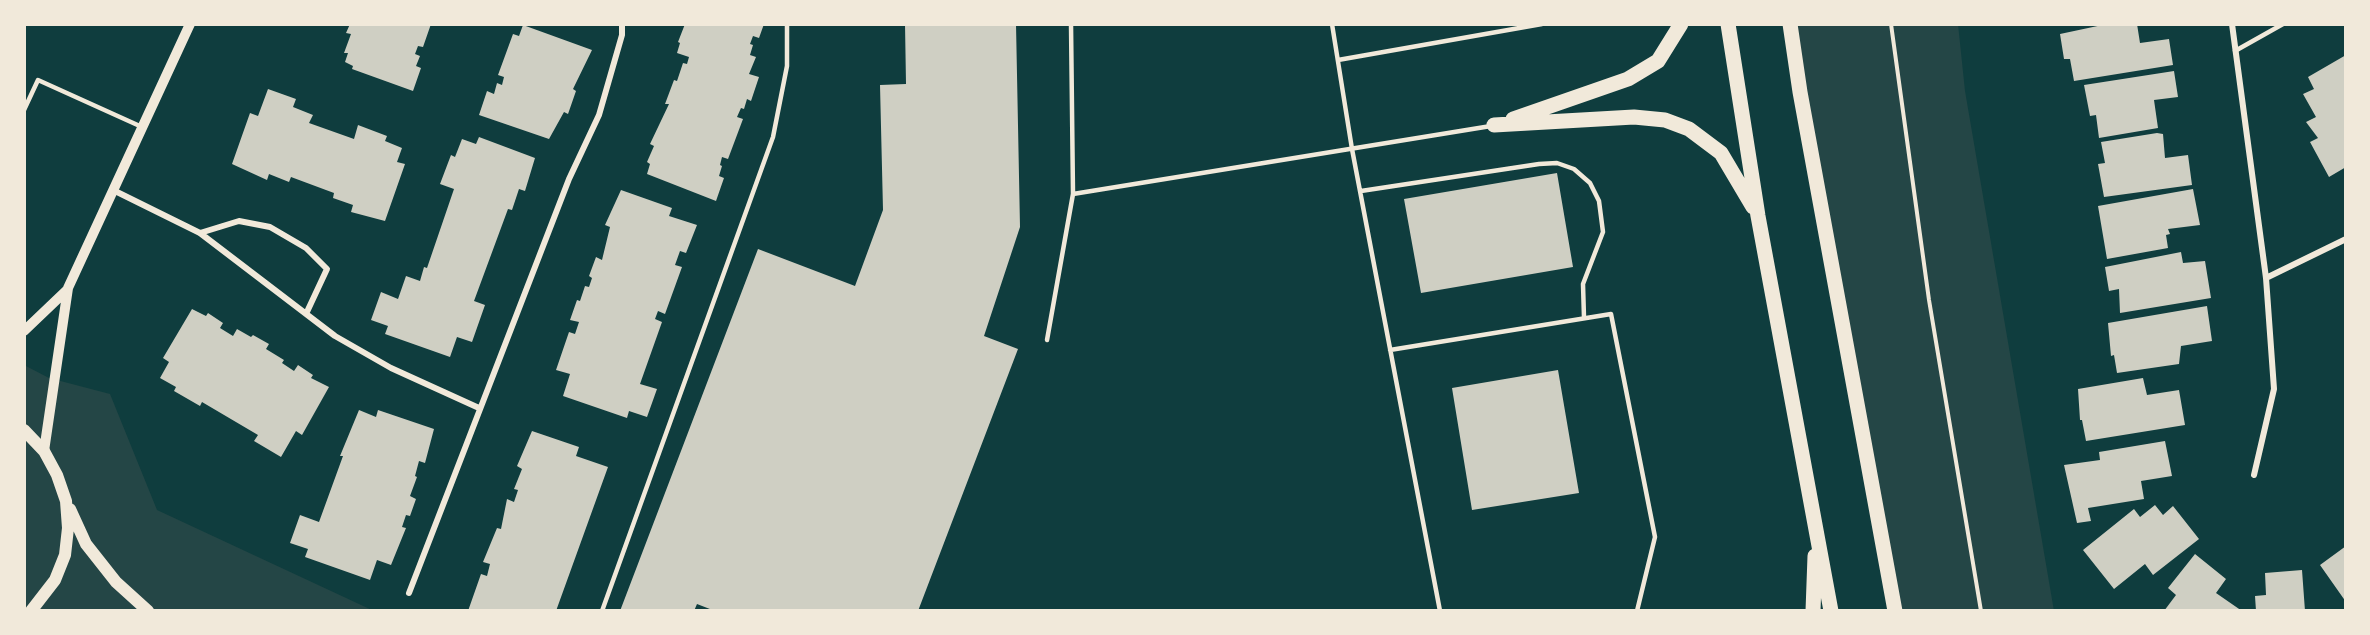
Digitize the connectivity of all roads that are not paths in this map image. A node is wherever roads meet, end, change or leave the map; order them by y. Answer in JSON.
{"nodes":[{"id":1,"x":190,"y":24,"type":"edge"},
{"id":2,"x":622,"y":24,"type":"edge"},
{"id":3,"x":787,"y":24,"type":"edge"},
{"id":4,"x":1071,"y":24,"type":"edge"},
{"id":5,"x":1332,"y":24,"type":"edge"},
{"id":6,"x":1542,"y":24,"type":"edge"},
{"id":7,"x":1681,"y":24,"type":"edge"},
{"id":8,"x":1728,"y":24,"type":"edge"},
{"id":9,"x":1790,"y":24,"type":"edge"},
{"id":10,"x":2232,"y":24,"type":"edge"},
{"id":11,"x":2283,"y":24,"type":"edge"},
{"id":12,"x":2235,"y":51,"type":"junction"},
{"id":13,"x":1338,"y":60,"type":"junction"},
{"id":14,"x":24,"y":110,"type":"edge"},
{"id":15,"x":1494,"y":126,"type":"junction"},
{"id":16,"x":142,"y":128,"type":"junction"},
{"id":17,"x":1352,"y":149,"type":"junction"},
{"id":18,"x":115,"y":191,"type":"junction"},
{"id":19,"x":1360,"y":191,"type":"junction"},
{"id":20,"x":1072,"y":194,"type":"junction"},
{"id":21,"x":1758,"y":216,"type":"junction"},
{"id":22,"x":200,"y":233,"type":"junction"},
{"id":23,"x":2346,"y":239,"type":"edge"},
{"id":24,"x":2266,"y":278,"type":"junction"},
{"id":25,"x":68,"y":288,"type":"junction"},
{"id":26,"x":306,"y":314,"type":"junction"},
{"id":27,"x":1584,"y":318,"type":"junction"},
{"id":28,"x":24,"y":331,"type":"edge"},
{"id":29,"x":1047,"y":340,"type":"dead end"},
{"id":30,"x":1390,"y":350,"type":"junction"},
{"id":31,"x":479,"y":408,"type":"junction"},
{"id":32,"x":24,"y":430,"type":"edge"},
{"id":33,"x":44,"y":451,"type":"junction"},
{"id":34,"x":2254,"y":476,"type":"dead end"},
{"id":35,"x":66,"y":501,"type":"junction"},
{"id":36,"x":1816,"y":526,"type":"junction"},
{"id":37,"x":409,"y":593,"type":"dead end"},
{"id":38,"x":31,"y":611,"type":"edge"},
{"id":39,"x":148,"y":611,"type":"edge"},
{"id":40,"x":602,"y":611,"type":"edge"},
{"id":41,"x":1440,"y":611,"type":"edge"},
{"id":42,"x":1636,"y":611,"type":"edge"},
{"id":43,"x":1813,"y":611,"type":"edge"},
{"id":44,"x":1831,"y":611,"type":"edge"},
{"id":45,"x":1895,"y":611,"type":"edge"}],
"edges":[{"from":1,"to":16,"type":"street"},
{"from":2,"to":31,"type":"street"},
{"from":3,"to":40,"type":"lane"},
{"from":4,"to":20,"type":"lane"},
{"from":5,"to":13,"type":"lane"},
{"from":6,"to":13,"type":"lane"},
{"from":7,"to":15,"type":"main road"},
{"from":8,"to":21,"type":"main road"},
{"from":9,"to":45,"type":"main road"},
{"from":10,"to":12,"type":"street"},
{"from":11,"to":12,"type":"lane"},
{"from":12,"to":24,"type":"street"},
{"from":13,"to":17,"type":"lane"},
{"from":14,"to":16,"type":"lane"},
{"from":15,"to":17,"type":"lane"},
{"from":15,"to":21,"type":"main road"},
{"from":16,"to":18,"type":"street"},
{"from":17,"to":19,"type":"lane"},
{"from":17,"to":20,"type":"lane"},
{"from":18,"to":22,"type":"street"},
{"from":18,"to":25,"type":"street"},
{"from":19,"to":27,"type":"lane"},
{"from":19,"to":30,"type":"lane"},
{"from":20,"to":29,"type":"lane"},
{"from":21,"to":36,"type":"main road"},
{"from":22,"to":26,"type":"street"},
{"from":22,"to":26,"type":"street"},
{"from":23,"to":24,"type":"street"},
{"from":24,"to":34,"type":"street"},
{"from":25,"to":28,"type":"street"},
{"from":25,"to":33,"type":"street"},
{"from":26,"to":31,"type":"street"},
{"from":27,"to":30,"type":"lane"},
{"from":27,"to":42,"type":"lane"},
{"from":30,"to":41,"type":"lane"},
{"from":31,"to":37,"type":"street"},
{"from":32,"to":33,"type":"main road"},
{"from":33,"to":35,"type":"main road"},
{"from":35,"to":38,"type":"main road"},
{"from":35,"to":39,"type":"main road"},
{"from":36,"to":43,"type":"main road"},
{"from":36,"to":44,"type":"main road"}]}
